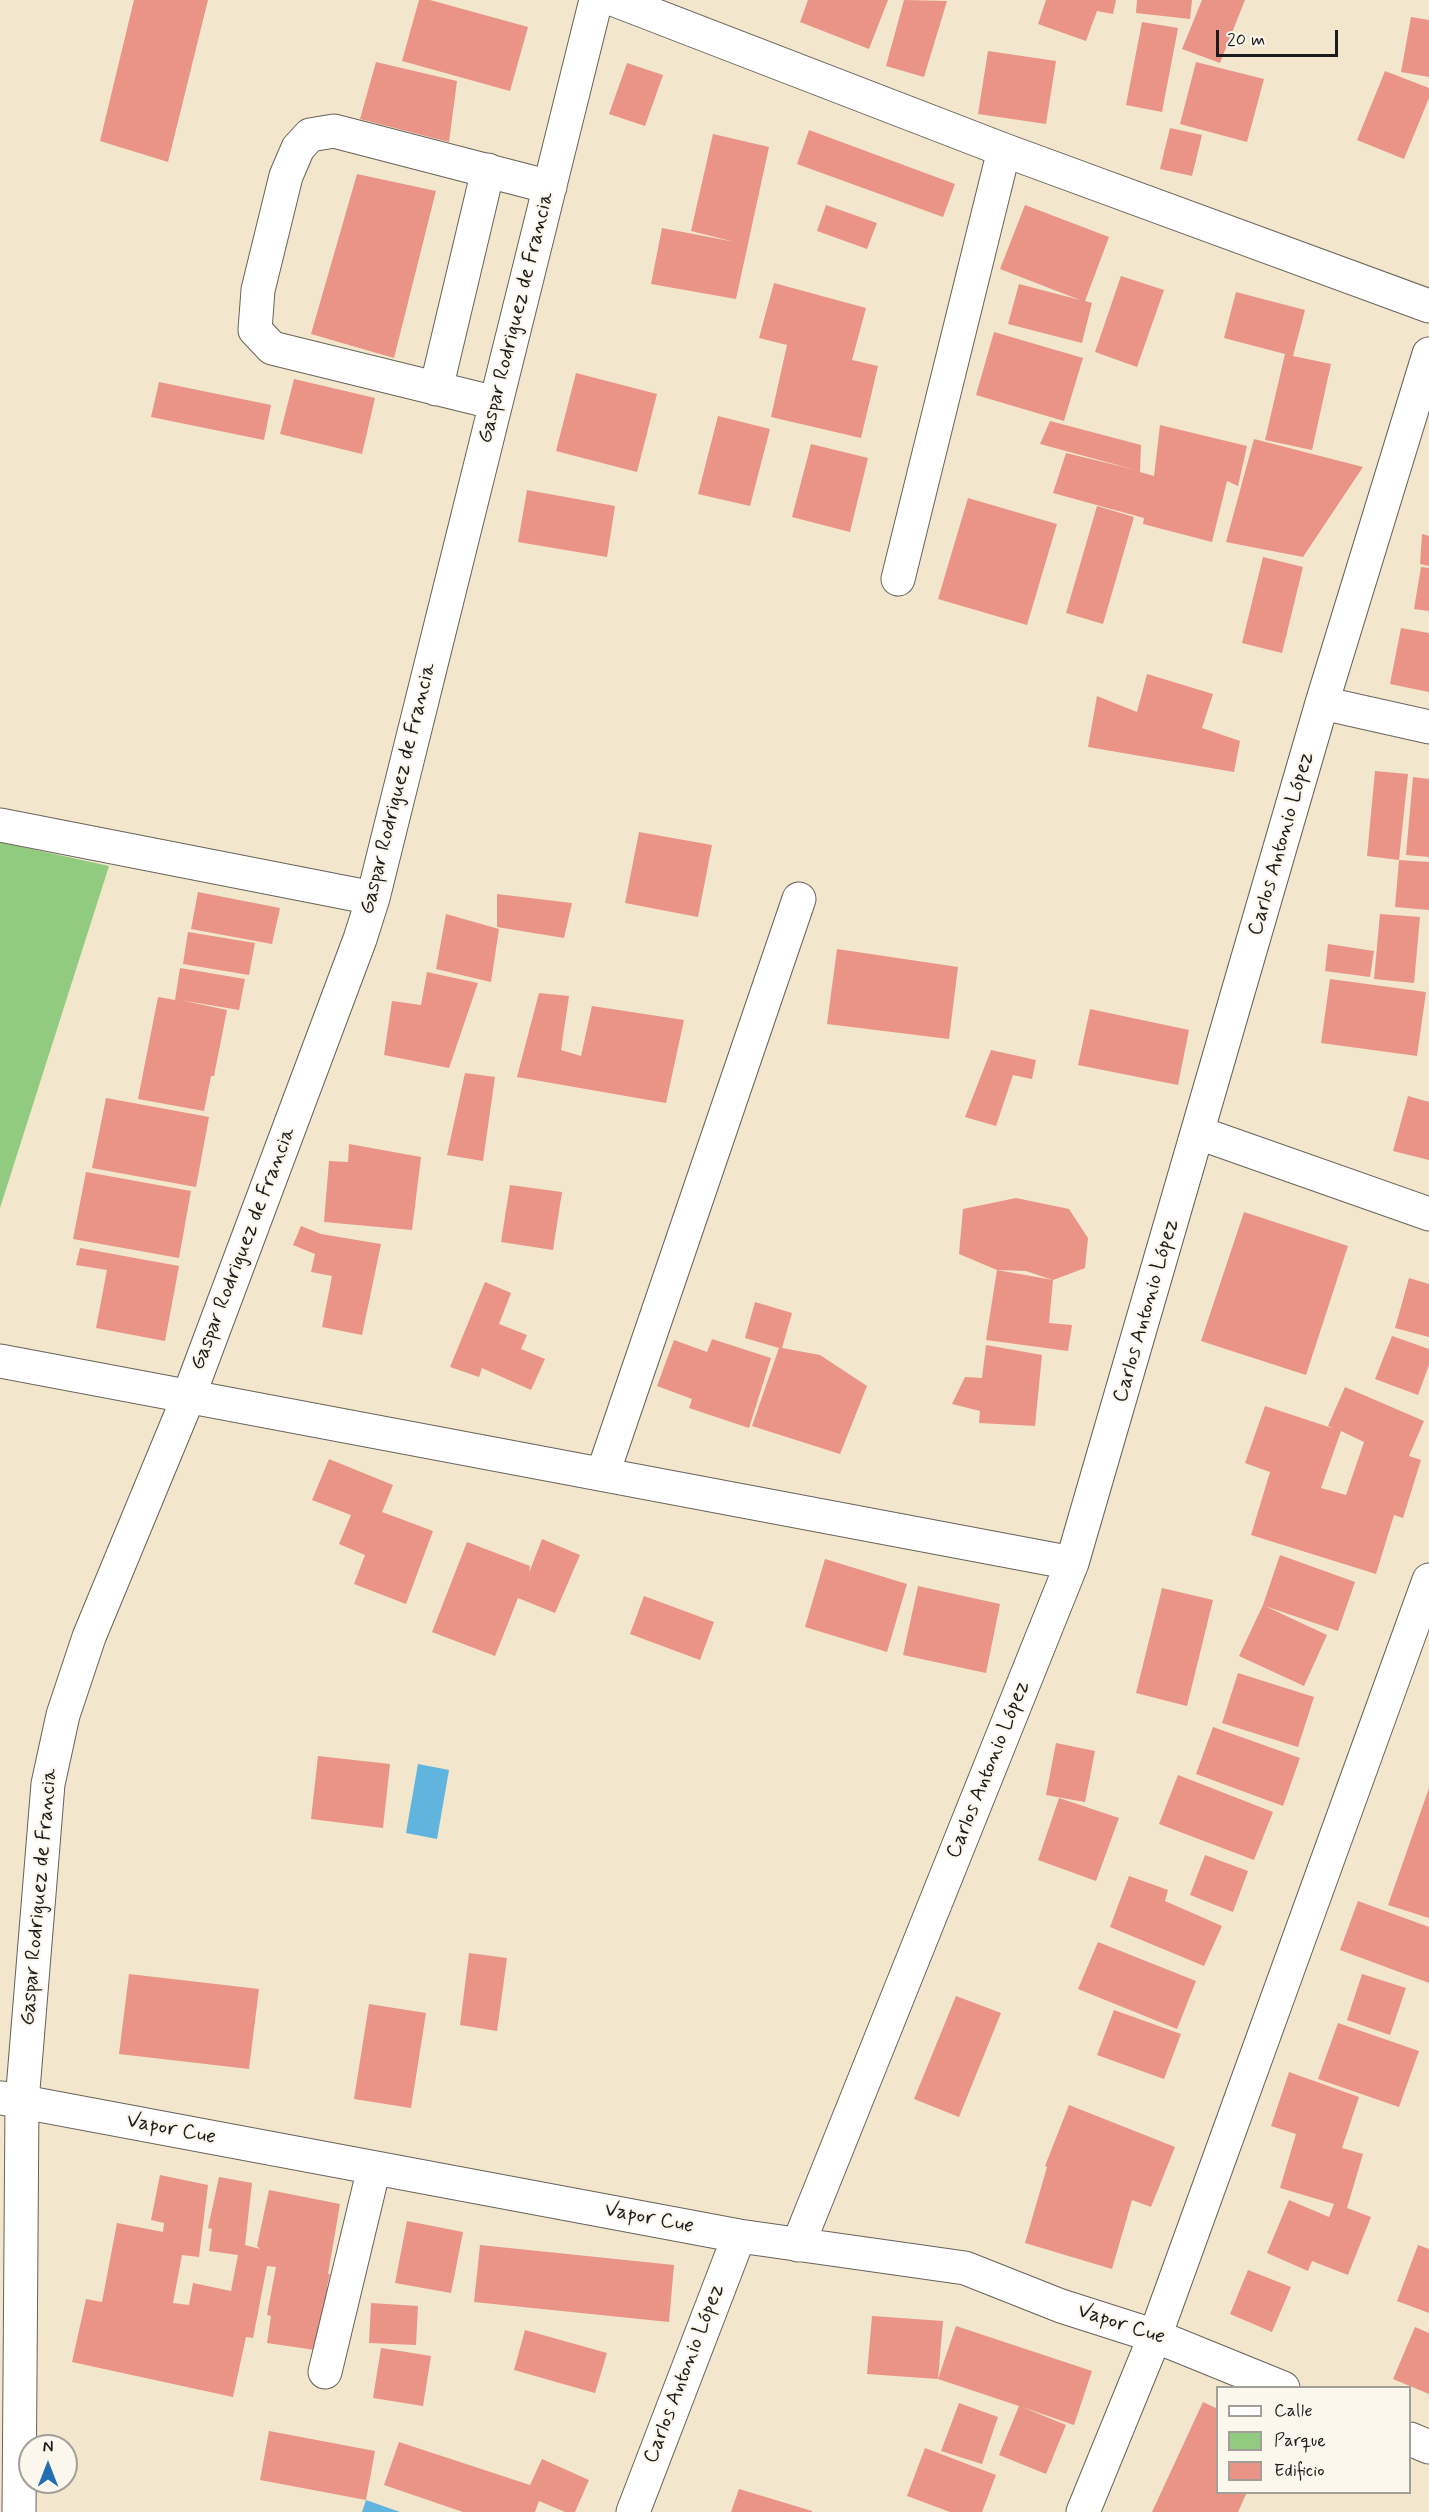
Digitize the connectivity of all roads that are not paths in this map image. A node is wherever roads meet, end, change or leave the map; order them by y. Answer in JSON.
{"nodes":[{"id":1,"x":596,"y":0,"type":"edge"},
{"id":2,"x":615,"y":0,"type":"edge"},
{"id":3,"x":1004,"y":150,"type":"junction"},
{"id":4,"x":488,"y":170,"type":"junction"},
{"id":5,"x":550,"y":186,"type":"junction"},
{"id":6,"x":1429,"y":306,"type":"edge"},
{"id":7,"x":1429,"y":354,"type":"edge"},
{"id":8,"x":436,"y":389,"type":"junction"},
{"id":9,"x":496,"y":403,"type":"junction"},
{"id":10,"x":898,"y":579,"type":"dead end"},
{"id":11,"x":1322,"y":703,"type":"junction"},
{"id":12,"x":1429,"y":727,"type":"edge"},
{"id":13,"x":0,"y":825,"type":"edge"},
{"id":14,"x":373,"y":898,"type":"junction"},
{"id":15,"x":799,"y":899,"type":"dead end"},
{"id":16,"x":1199,"y":1133,"type":"junction"},
{"id":17,"x":1429,"y":1214,"type":"edge"},
{"id":18,"x":0,"y":1361,"type":"edge"},
{"id":19,"x":188,"y":1398,"type":"junction"},
{"id":20,"x":603,"y":1473,"type":"junction"},
{"id":21,"x":1072,"y":1563,"type":"junction"},
{"id":22,"x":1429,"y":1580,"type":"edge"},
{"id":23,"x":11,"y":2100,"type":"edge"},
{"id":24,"x":374,"y":2168,"type":"junction"},
{"id":25,"x":739,"y":2236,"type":"junction"},
{"id":26,"x":798,"y":2245,"type":"junction"},
{"id":27,"x":1155,"y":2336,"type":"junction"},
{"id":28,"x":325,"y":2372,"type":"dead end"},
{"id":29,"x":1278,"y":2386,"type":"edge"},
{"id":30,"x":1411,"y":2439,"type":"edge"},
{"id":31,"x":1429,"y":2447,"type":"edge"},
{"id":32,"x":19,"y":2512,"type":"edge"},
{"id":33,"x":633,"y":2512,"type":"edge"},
{"id":34,"x":1083,"y":2512,"type":"edge"}],
"edges":[{"from":1,"to":5,"type":"street","name":"Gaspar Rodriguez de Francia"},
{"from":2,"to":3,"type":"street"},
{"from":3,"to":6,"type":"street"},
{"from":3,"to":10,"type":"street"},
{"from":4,"to":5,"type":"street"},
{"from":4,"to":8,"type":"street"},
{"from":4,"to":8,"type":"street"},
{"from":5,"to":9,"type":"street","name":"Gaspar Rodriguez de Francia"},
{"from":7,"to":11,"type":"street","name":"Carlos Antonio López"},
{"from":8,"to":9,"type":"street"},
{"from":9,"to":14,"type":"street","name":"Gaspar Rodriguez de Francia"},
{"from":11,"to":12,"type":"street"},
{"from":11,"to":16,"type":"street","name":"Carlos Antonio López"},
{"from":13,"to":14,"type":"street"},
{"from":14,"to":19,"type":"street","name":"Gaspar Rodriguez de Francia"},
{"from":15,"to":20,"type":"street"},
{"from":16,"to":17,"type":"street"},
{"from":16,"to":21,"type":"street","name":"Carlos Antonio López"},
{"from":18,"to":19,"type":"street"},
{"from":19,"to":20,"type":"street"},
{"from":19,"to":23,"type":"street","name":"Gaspar Rodriguez de Francia"},
{"from":20,"to":21,"type":"street"},
{"from":21,"to":26,"type":"street","name":"Carlos Antonio López"},
{"from":22,"to":27,"type":"street"},
{"from":23,"to":24,"type":"street","name":"Vapor Cue"},
{"from":23,"to":32,"type":"street","name":"Gaspar Rodriguez de Francia"},
{"from":24,"to":25,"type":"street","name":"Vapor Cue"},
{"from":24,"to":28,"type":"street"},
{"from":25,"to":26,"type":"street","name":"Vapor Cue"},
{"from":25,"to":33,"type":"street","name":"Carlos Antonio López"},
{"from":26,"to":27,"type":"street","name":"Vapor Cue"},
{"from":27,"to":29,"type":"street","name":"Vapor Cue"},
{"from":27,"to":34,"type":"street"},
{"from":30,"to":31,"type":"street"}]}
